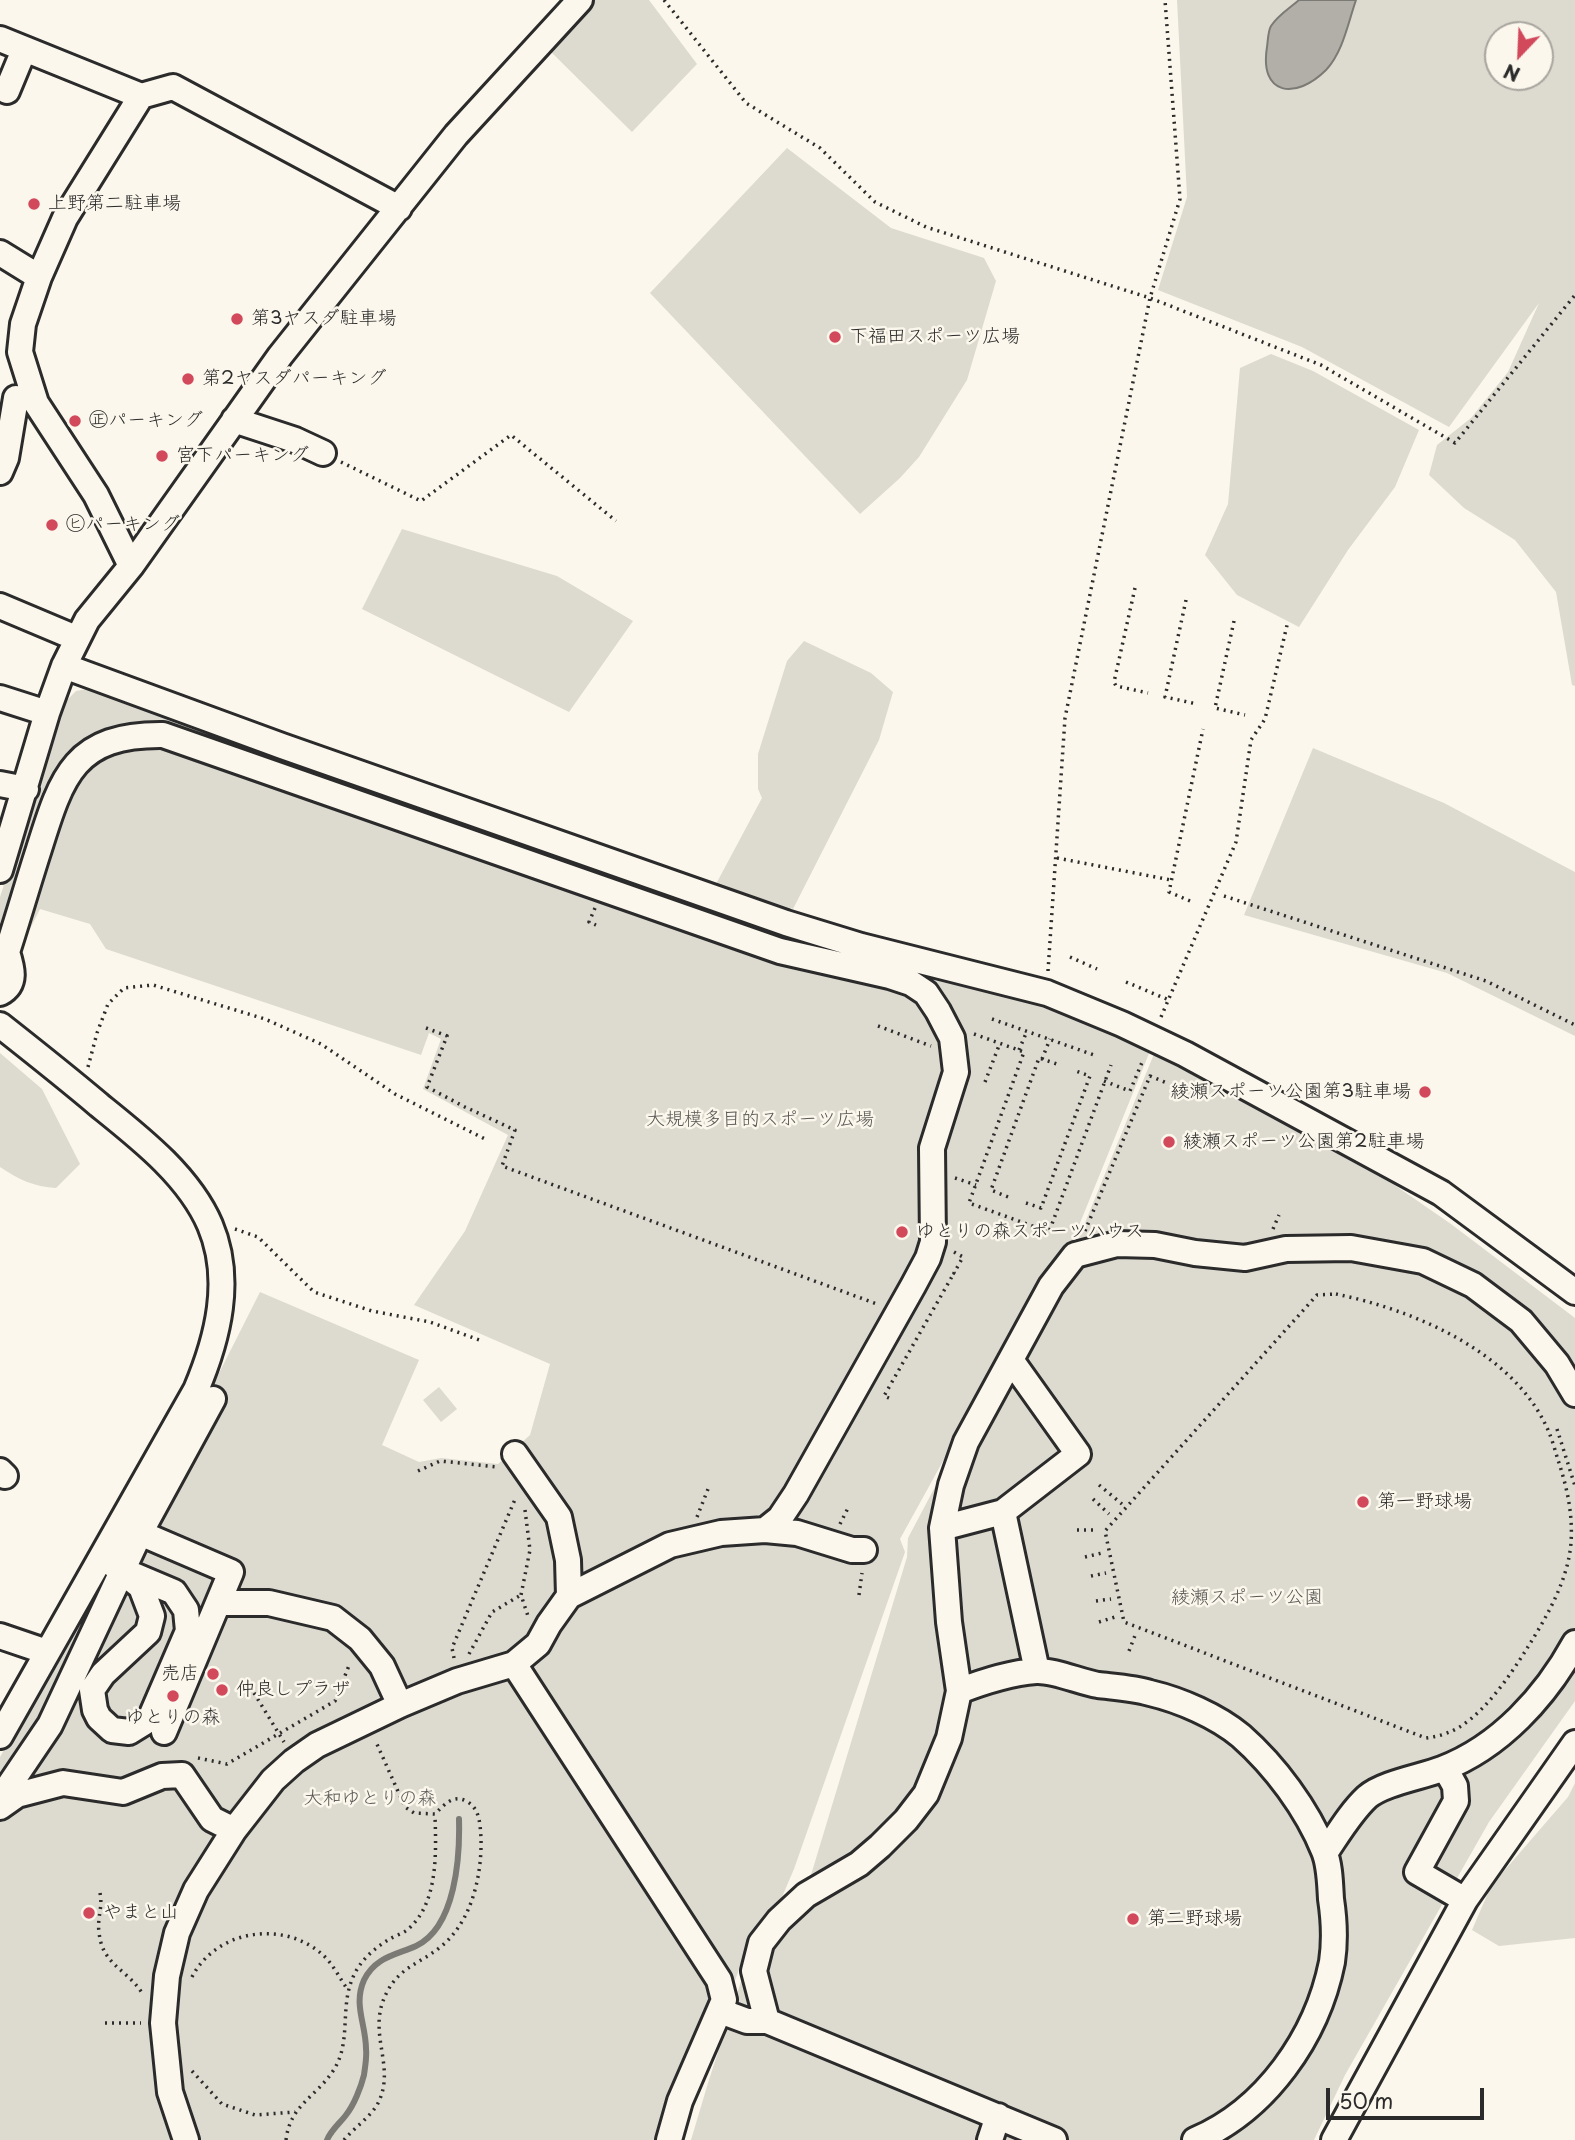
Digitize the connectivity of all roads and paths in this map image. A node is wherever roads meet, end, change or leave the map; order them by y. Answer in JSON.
{"nodes":[{"id":1,"x":580,"y":0,"type":"edge"},
{"id":2,"x":664,"y":0,"type":"edge"},
{"id":3,"x":1165,"y":0,"type":"edge"},
{"id":4,"x":0,"y":39,"type":"edge"},
{"id":5,"x":24,"y":50,"type":"junction"},
{"id":6,"x":7,"y":91,"type":"dead end"},
{"id":7,"x":141,"y":96,"type":"junction"},
{"id":8,"x":398,"y":208,"type":"junction"},
{"id":9,"x":0,"y":253,"type":"edge"},
{"id":10,"x":39,"y":277,"type":"junction"},
{"id":11,"x":1575,"y":295,"type":"edge"},
{"id":12,"x":1150,"y":298,"type":"junction"},
{"id":13,"x":17,"y":398,"type":"edge"},
{"id":14,"x":234,"y":421,"type":"junction"},
{"id":15,"x":323,"y":453,"type":"joint"},
{"id":16,"x":0,"y":472,"type":"edge"},
{"id":17,"x":616,"y":521,"type":"dead end"},
{"id":18,"x":131,"y":566,"type":"junction"},
{"id":19,"x":1135,"y":588,"type":"dead end"},
{"id":20,"x":1186,"y":600,"type":"dead end"},
{"id":21,"x":0,"y":606,"type":"edge"},
{"id":22,"x":1234,"y":621,"type":"dead end"},
{"id":23,"x":1288,"y":621,"type":"dead end"},
{"id":24,"x":76,"y":638,"type":"junction"},
{"id":25,"x":64,"y":666,"type":"junction"},
{"id":26,"x":1148,"y":693,"type":"dead end"},
{"id":27,"x":0,"y":698,"type":"edge"},
{"id":28,"x":1197,"y":704,"type":"dead end"},
{"id":29,"x":47,"y":713,"type":"junction"},
{"id":30,"x":1245,"y":715,"type":"dead end"},
{"id":31,"x":1203,"y":729,"type":"dead end"},
{"id":32,"x":0,"y":784,"type":"edge"},
{"id":33,"x":26,"y":789,"type":"junction"},
{"id":34,"x":1056,"y":858,"type":"junction"},
{"id":35,"x":0,"y":870,"type":"edge"},
{"id":36,"x":1171,"y":880,"type":"junction"},
{"id":37,"x":1224,"y":896,"type":"dead end"},
{"id":38,"x":1191,"y":901,"type":"dead end"},
{"id":39,"x":1070,"y":957,"type":"dead end"},
{"id":40,"x":1097,"y":969,"type":"dead end"},
{"id":41,"x":1126,"y":982,"type":"dead end"},
{"id":42,"x":0,"y":993,"type":"edge"},
{"id":43,"x":1047,"y":993,"type":"junction"},
{"id":44,"x":1169,"y":1000,"type":"junction"},
{"id":45,"x":992,"y":1018,"type":"dead end"},
{"id":46,"x":943,"y":1023,"type":"junction"},
{"id":47,"x":0,"y":1025,"type":"edge"},
{"id":48,"x":1575,"y":1025,"type":"edge"},
{"id":49,"x":878,"y":1026,"type":"dead end"},
{"id":50,"x":426,"y":1028,"type":"dead end"},
{"id":51,"x":1027,"y":1031,"type":"junction"},
{"id":52,"x":1050,"y":1039,"type":"junction"},
{"id":53,"x":1152,"y":1039,"type":"junction"},
{"id":54,"x":1000,"y":1043,"type":"junction"},
{"id":55,"x":932,"y":1046,"type":"dead end"},
{"id":56,"x":1019,"y":1050,"type":"junction"},
{"id":57,"x":1094,"y":1055,"type":"dead end"},
{"id":58,"x":1042,"y":1059,"type":"junction"},
{"id":59,"x":1057,"y":1064,"type":"dead end"},
{"id":60,"x":1111,"y":1065,"type":"dead end"},
{"id":61,"x":1073,"y":1070,"type":"dead end"},
{"id":62,"x":1104,"y":1081,"type":"junction"},
{"id":63,"x":985,"y":1082,"type":"dead end"},
{"id":64,"x":1167,"y":1083,"type":"dead end"},
{"id":65,"x":81,"y":1090,"type":"junction"},
{"id":66,"x":486,"y":1140,"type":"dead end"},
{"id":67,"x":956,"y":1178,"type":"dead end"},
{"id":68,"x":976,"y":1185,"type":"junction"},
{"id":69,"x":1008,"y":1196,"type":"dead end"},
{"id":70,"x":1026,"y":1203,"type":"dead end"},
{"id":71,"x":210,"y":1225,"type":"junction"},
{"id":72,"x":950,"y":1251,"type":"dead end"},
{"id":73,"x":1075,"y":1255,"type":"junction"},
{"id":74,"x":1575,"y":1292,"type":"edge"},
{"id":75,"x":899,"y":1312,"type":"junction"},
{"id":76,"x":482,"y":1340,"type":"dead end"},
{"id":77,"x":1010,"y":1360,"type":"junction"},
{"id":78,"x":1575,"y":1394,"type":"edge"},
{"id":79,"x":889,"y":1398,"type":"dead end"},
{"id":80,"x":213,"y":1399,"type":"dead end"},
{"id":81,"x":1557,"y":1429,"type":"dead end"},
{"id":82,"x":515,"y":1454,"type":"joint"},
{"id":83,"x":418,"y":1471,"type":"dead end"},
{"id":84,"x":1100,"y":1485,"type":"dead end"},
{"id":85,"x":1575,"y":1486,"type":"edge"},
{"id":86,"x":516,"y":1496,"type":"dead end"},
{"id":87,"x":1093,"y":1499,"type":"dead end"},
{"id":88,"x":1122,"y":1504,"type":"dead end"},
{"id":89,"x":525,"y":1510,"type":"dead end"},
{"id":90,"x":1003,"y":1511,"type":"junction"},
{"id":91,"x":1109,"y":1514,"type":"dead end"},
{"id":92,"x":942,"y":1528,"type":"junction"},
{"id":93,"x":765,"y":1530,"type":"junction"},
{"id":94,"x":1077,"y":1530,"type":"dead end"},
{"id":95,"x":1095,"y":1530,"type":"dead end"},
{"id":96,"x":140,"y":1533,"type":"junction"},
{"id":97,"x":864,"y":1550,"type":"dead end"},
{"id":98,"x":1102,"y":1553,"type":"dead end"},
{"id":99,"x":1086,"y":1557,"type":"dead end"},
{"id":100,"x":112,"y":1563,"type":"junction"},
{"id":101,"x":1106,"y":1573,"type":"dead end"},
{"id":102,"x":1091,"y":1576,"type":"dead end"},
{"id":103,"x":521,"y":1595,"type":"junction"},
{"id":104,"x":569,"y":1596,"type":"junction"},
{"id":105,"x":1111,"y":1598,"type":"dead end"},
{"id":106,"x":1096,"y":1601,"type":"dead end"},
{"id":107,"x":218,"y":1603,"type":"junction"},
{"id":108,"x":1115,"y":1617,"type":"dead end"},
{"id":109,"x":1099,"y":1622,"type":"dead end"},
{"id":110,"x":1136,"y":1633,"type":"dead end"},
{"id":111,"x":1150,"y":1634,"type":"joint"},
{"id":112,"x":0,"y":1636,"type":"edge"},
{"id":113,"x":360,"y":1639,"type":"junction"},
{"id":114,"x":1575,"y":1643,"type":"edge"},
{"id":115,"x":538,"y":1644,"type":"junction"},
{"id":116,"x":1129,"y":1651,"type":"dead end"},
{"id":117,"x":47,"y":1652,"type":"junction"},
{"id":118,"x":514,"y":1664,"type":"junction"},
{"id":119,"x":1037,"y":1671,"type":"junction"},
{"id":120,"x":457,"y":1681,"type":"junction"},
{"id":121,"x":959,"y":1691,"type":"junction"},
{"id":122,"x":254,"y":1693,"type":"dead end"},
{"id":123,"x":400,"y":1705,"type":"junction"},
{"id":124,"x":366,"y":1720,"type":"junction"},
{"id":125,"x":164,"y":1732,"type":"dead end"},
{"id":126,"x":279,"y":1734,"type":"junction"},
{"id":127,"x":0,"y":1736,"type":"edge"},
{"id":128,"x":1575,"y":1743,"type":"edge"},
{"id":129,"x":296,"y":1760,"type":"junction"},
{"id":130,"x":1445,"y":1768,"type":"junction"},
{"id":131,"x":182,"y":1775,"type":"junction"},
{"id":132,"x":0,"y":1799,"type":"edge"},
{"id":133,"x":0,"y":1807,"type":"edge"},
{"id":134,"x":435,"y":1814,"type":"junction"},
{"id":135,"x":234,"y":1830,"type":"junction"},
{"id":136,"x":1325,"y":1853,"type":"junction"},
{"id":137,"x":100,"y":1894,"type":"dead end"},
{"id":138,"x":1465,"y":1900,"type":"junction"},
{"id":139,"x":189,"y":1985,"type":"dead end"},
{"id":140,"x":348,"y":1990,"type":"junction"},
{"id":141,"x":720,"y":2011,"type":"junction"},
{"id":142,"x":767,"y":2021,"type":"junction"},
{"id":143,"x":104,"y":2023,"type":"dead end"},
{"id":144,"x":163,"y":2023,"type":"junction"},
{"id":145,"x":188,"y":2062,"type":"dead end"},
{"id":146,"x":295,"y":2112,"type":"junction"},
{"id":147,"x":998,"y":2116,"type":"junction"},
{"id":148,"x":186,"y":2140,"type":"edge"},
{"id":149,"x":286,"y":2140,"type":"edge"},
{"id":150,"x":345,"y":2140,"type":"edge"},
{"id":151,"x":669,"y":2140,"type":"edge"},
{"id":152,"x":990,"y":2140,"type":"edge"},
{"id":153,"x":1054,"y":2140,"type":"edge"},
{"id":154,"x":1195,"y":2140,"type":"edge"},
{"id":155,"x":1334,"y":2140,"type":"edge"}],
"edges":[{"from":1,"to":8,"type":"street"},
{"from":2,"to":12,"type":"path"},
{"from":3,"to":12,"type":"path"},
{"from":4,"to":5,"type":"street"},
{"from":5,"to":6,"type":"street"},
{"from":5,"to":7,"type":"street"},
{"from":7,"to":8,"type":"street"},
{"from":7,"to":10,"type":"street"},
{"from":8,"to":14,"type":"street"},
{"from":9,"to":10,"type":"street"},
{"from":10,"to":13,"type":"street"},
{"from":11,"to":12,"type":"path"},
{"from":12,"to":34,"type":"path"},
{"from":13,"to":16,"type":"street"},
{"from":13,"to":18,"type":"street"},
{"from":14,"to":15,"type":"street"},
{"from":14,"to":18,"type":"street"},
{"from":15,"to":17,"type":"path"},
{"from":18,"to":24,"type":"street"},
{"from":19,"to":26,"type":"path"},
{"from":20,"to":28,"type":"path"},
{"from":21,"to":24,"type":"street"},
{"from":22,"to":30,"type":"path"},
{"from":23,"to":44,"type":"path"},
{"from":24,"to":25,"type":"street"},
{"from":25,"to":29,"type":"street"},
{"from":25,"to":43,"type":"street"},
{"from":27,"to":29,"type":"street"},
{"from":29,"to":33,"type":"street"},
{"from":31,"to":36,"type":"path"},
{"from":32,"to":33,"type":"street"},
{"from":33,"to":35,"type":"street"},
{"from":34,"to":36,"type":"path"},
{"from":34,"to":43,"type":"path"},
{"from":36,"to":38,"type":"path"},
{"from":37,"to":48,"type":"path"},
{"from":39,"to":40,"type":"path"},
{"from":41,"to":44,"type":"path"},
{"from":42,"to":46,"type":"street"},
{"from":43,"to":53,"type":"street"},
{"from":44,"to":53,"type":"path"},
{"from":45,"to":51,"type":"path"},
{"from":46,"to":54,"type":"path"},
{"from":46,"to":75,"type":"street"},
{"from":47,"to":65,"type":"street"},
{"from":49,"to":55,"type":"path"},
{"from":50,"to":75,"type":"path"},
{"from":51,"to":52,"type":"path"},
{"from":51,"to":56,"type":"path"},
{"from":52,"to":57,"type":"path"},
{"from":52,"to":58,"type":"path"},
{"from":53,"to":62,"type":"path"},
{"from":53,"to":74,"type":"street"},
{"from":54,"to":56,"type":"path"},
{"from":54,"to":63,"type":"path"},
{"from":56,"to":68,"type":"path"},
{"from":58,"to":59,"type":"path"},
{"from":58,"to":69,"type":"path"},
{"from":60,"to":62,"type":"path"},
{"from":61,"to":70,"type":"path"},
{"from":62,"to":68,"type":"path"},
{"from":64,"to":73,"type":"path"},
{"from":65,"to":66,"type":"path"},
{"from":65,"to":71,"type":"street"},
{"from":67,"to":68,"type":"path"},
{"from":71,"to":76,"type":"path"},
{"from":71,"to":100,"type":"street"},
{"from":72,"to":79,"type":"path"},
{"from":73,"to":77,"type":"street"},
{"from":73,"to":78,"type":"street"},
{"from":75,"to":93,"type":"street"},
{"from":77,"to":90,"type":"street"},
{"from":77,"to":92,"type":"street"},
{"from":80,"to":96,"type":"street"},
{"from":81,"to":85,"type":"path"},
{"from":82,"to":83,"type":"path"},
{"from":82,"to":104,"type":"street"},
{"from":84,"to":88,"type":"path"},
{"from":86,"to":120,"type":"path"},
{"from":87,"to":91,"type":"path"},
{"from":89,"to":103,"type":"path"},
{"from":90,"to":92,"type":"street"},
{"from":90,"to":119,"type":"street"},
{"from":92,"to":121,"type":"street"},
{"from":93,"to":97,"type":"street"},
{"from":93,"to":104,"type":"street"},
{"from":94,"to":95,"type":"path"},
{"from":96,"to":100,"type":"street"},
{"from":96,"to":107,"type":"street"},
{"from":98,"to":99,"type":"path"},
{"from":100,"to":100,"type":"street"},
{"from":100,"to":117,"type":"street"},
{"from":100,"to":132,"type":"street"},
{"from":101,"to":102,"type":"path"},
{"from":103,"to":115,"type":"path"},
{"from":103,"to":120,"type":"path"},
{"from":104,"to":115,"type":"street"},
{"from":105,"to":106,"type":"path"},
{"from":107,"to":113,"type":"street"},
{"from":107,"to":125,"type":"street"},
{"from":108,"to":109,"type":"path"},
{"from":110,"to":116,"type":"path"},
{"from":111,"to":111,"type":"path"},
{"from":112,"to":117,"type":"street"},
{"from":113,"to":123,"type":"street"},
{"from":113,"to":126,"type":"path"},
{"from":114,"to":130,"type":"street"},
{"from":115,"to":118,"type":"street"},
{"from":117,"to":127,"type":"street"},
{"from":118,"to":120,"type":"street"},
{"from":118,"to":141,"type":"street"},
{"from":119,"to":121,"type":"street"},
{"from":119,"to":136,"type":"street"},
{"from":120,"to":123,"type":"street"},
{"from":121,"to":142,"type":"street"},
{"from":122,"to":126,"type":"path"},
{"from":123,"to":124,"type":"street"},
{"from":124,"to":129,"type":"street"},
{"from":124,"to":134,"type":"path"},
{"from":126,"to":129,"type":"path"},
{"from":126,"to":131,"type":"path"},
{"from":128,"to":138,"type":"street"},
{"from":129,"to":135,"type":"street"},
{"from":130,"to":136,"type":"street"},
{"from":130,"to":138,"type":"street"},
{"from":131,"to":133,"type":"street"},
{"from":131,"to":135,"type":"street"},
{"from":134,"to":140,"type":"path"},
{"from":134,"to":150,"type":"path"},
{"from":135,"to":144,"type":"street"},
{"from":136,"to":154,"type":"street"},
{"from":137,"to":144,"type":"path"},
{"from":138,"to":155,"type":"street"},
{"from":139,"to":140,"type":"path"},
{"from":140,"to":146,"type":"path"},
{"from":141,"to":142,"type":"street"},
{"from":141,"to":151,"type":"street"},
{"from":142,"to":147,"type":"street"},
{"from":143,"to":144,"type":"path"},
{"from":144,"to":148,"type":"street"},
{"from":145,"to":146,"type":"path"},
{"from":146,"to":149,"type":"path"},
{"from":147,"to":152,"type":"street"},
{"from":147,"to":153,"type":"street"}]}
